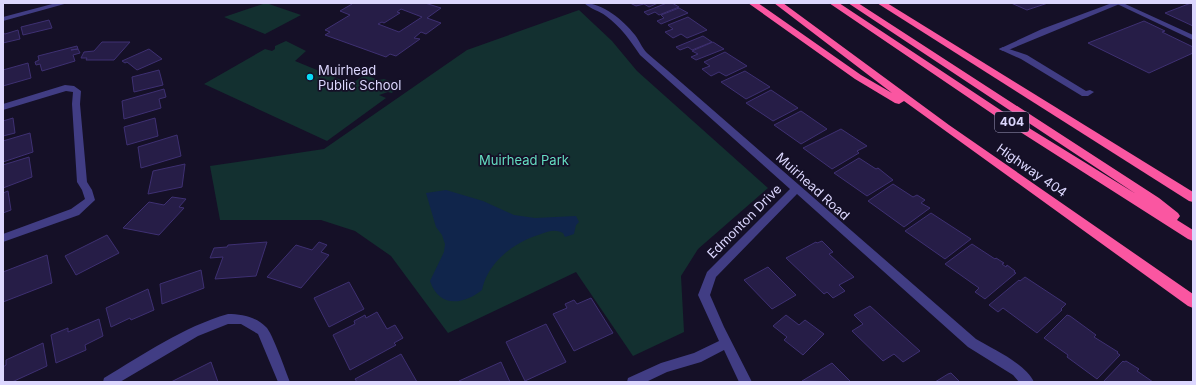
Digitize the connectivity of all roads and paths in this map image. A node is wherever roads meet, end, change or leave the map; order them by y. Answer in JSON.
{"nodes":[{"id":1,"x":64,"y":3,"type":"edge"},
{"id":2,"x":588,"y":3,"type":"edge"},
{"id":3,"x":752,"y":3,"type":"edge"},
{"id":4,"x":778,"y":3,"type":"edge"},
{"id":5,"x":833,"y":3,"type":"edge"},
{"id":6,"x":852,"y":3,"type":"edge"},
{"id":7,"x":881,"y":3,"type":"edge"},
{"id":8,"x":1118,"y":3,"type":"edge"},
{"id":9,"x":3,"y":19,"type":"edge"},
{"id":10,"x":1193,"y":38,"type":"edge"},
{"id":11,"x":1003,"y":49,"type":"joint"},
{"id":12,"x":1090,"y":92,"type":"dead end"},
{"id":13,"x":3,"y":107,"type":"edge"},
{"id":14,"x":945,"y":127,"type":"junction"},
{"id":15,"x":796,"y":189,"type":"junction"},
{"id":16,"x":1193,"y":198,"type":"edge"},
{"id":17,"x":1193,"y":232,"type":"edge"},
{"id":18,"x":1193,"y":236,"type":"edge"},
{"id":19,"x":3,"y":238,"type":"edge"},
{"id":20,"x":1193,"y":302,"type":"edge"},
{"id":21,"x":726,"y":343,"type":"junction"},
{"id":22,"x":109,"y":382,"type":"edge"},
{"id":23,"x":284,"y":382,"type":"edge"},
{"id":24,"x":633,"y":382,"type":"edge"},
{"id":25,"x":746,"y":382,"type":"edge"},
{"id":26,"x":1028,"y":382,"type":"edge"}],
"edges":[{"from":1,"to":9,"type":"street"},
{"from":2,"to":15,"type":"street","name":"Muirhead Road"},
{"from":3,"to":14,"type":"highway"},
{"from":4,"to":14,"type":"highway","name":"Highway 404"},
{"from":5,"to":18,"type":"highway","number":"404"},
{"from":6,"to":17,"type":"highway"},
{"from":7,"to":16,"type":"highway"},
{"from":8,"to":10,"type":"lane"},
{"from":8,"to":11,"type":"street"},
{"from":11,"to":12,"type":"lane"},
{"from":13,"to":19,"type":"street"},
{"from":14,"to":20,"type":"highway","name":"Highway 404"},
{"from":15,"to":21,"type":"street","name":"Edmonton Drive"},
{"from":15,"to":26,"type":"street","name":"Muirhead Road"},
{"from":21,"to":24,"type":"street"},
{"from":21,"to":25,"type":"street","name":"Edmonton Drive"},
{"from":22,"to":23,"type":"street"}]}
